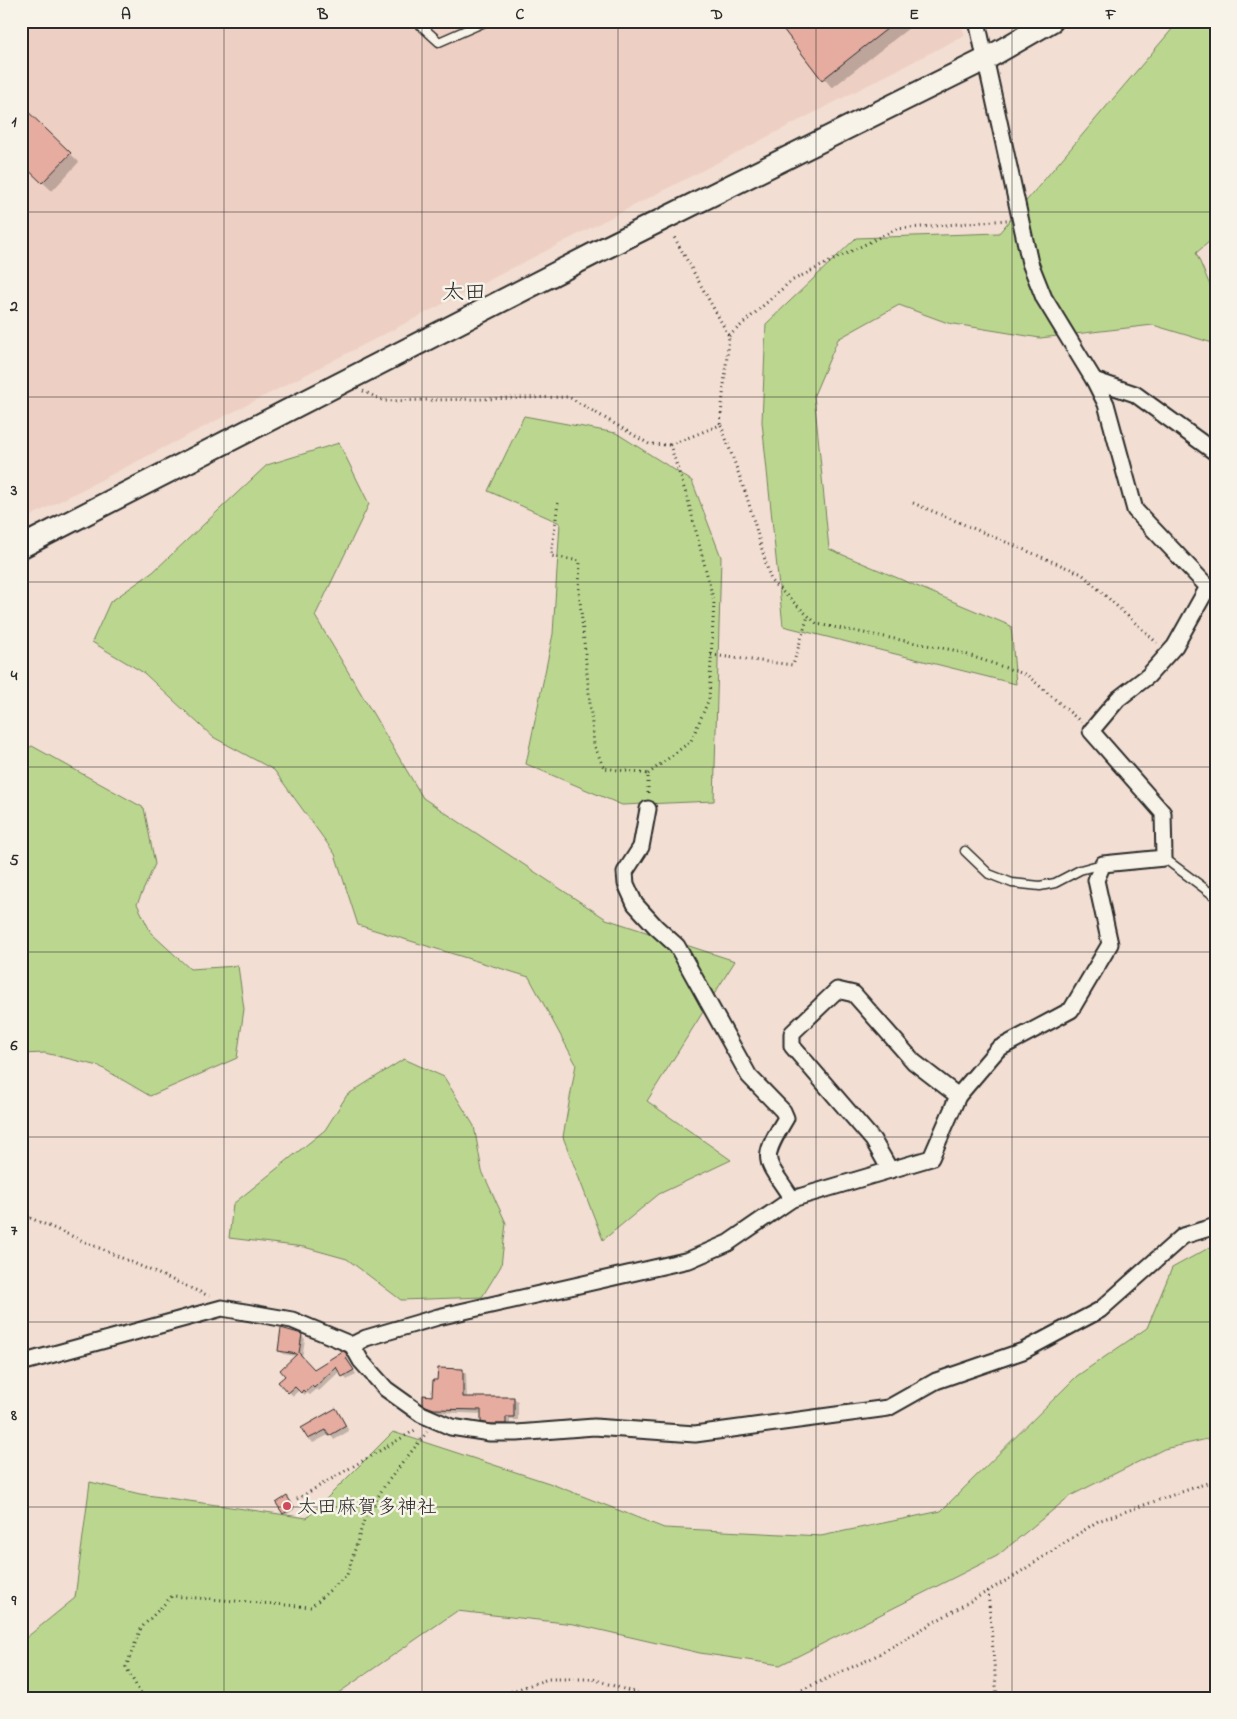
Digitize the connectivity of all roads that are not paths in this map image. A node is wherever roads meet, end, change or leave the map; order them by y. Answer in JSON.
{"nodes":[{"id":1,"x":416,"y":21,"type":"edge"},
{"id":2,"x":487,"y":21,"type":"edge"},
{"id":3,"x":977,"y":21,"type":"edge"},
{"id":4,"x":1052,"y":21,"type":"edge"},
{"id":5,"x":986,"y":59,"type":"junction"},
{"id":6,"x":1094,"y":380,"type":"junction"},
{"id":7,"x":1216,"y":453,"type":"edge"},
{"id":8,"x":21,"y":547,"type":"edge"},
{"id":9,"x":1212,"y":588,"type":"edge"},
{"id":10,"x":648,"y":809,"type":"road end"},
{"id":11,"x":965,"y":850,"type":"dead end"},
{"id":12,"x":1164,"y":858,"type":"junction"},
{"id":13,"x":1103,"y":864,"type":"junction"},
{"id":14,"x":1216,"y":897,"type":"edge"},
{"id":15,"x":958,"y":1096,"type":"junction"},
{"id":16,"x":890,"y":1170,"type":"junction"},
{"id":17,"x":792,"y":1199,"type":"junction"},
{"id":18,"x":1216,"y":1226,"type":"edge"},
{"id":19,"x":352,"y":1345,"type":"junction"},
{"id":20,"x":21,"y":1363,"type":"edge"}],
"edges":[{"from":1,"to":2,"type":"lane"},
{"from":3,"to":5,"type":"street"},
{"from":4,"to":5,"type":"street"},
{"from":5,"to":6,"type":"street"},
{"from":5,"to":8,"type":"street"},
{"from":6,"to":7,"type":"street"},
{"from":6,"to":9,"type":"street"},
{"from":9,"to":12,"type":"street"},
{"from":10,"to":17,"type":"street"},
{"from":11,"to":13,"type":"lane"},
{"from":12,"to":13,"type":"street"},
{"from":12,"to":14,"type":"lane"},
{"from":13,"to":15,"type":"street"},
{"from":15,"to":16,"type":"street"},
{"from":15,"to":16,"type":"street"},
{"from":16,"to":17,"type":"street"},
{"from":17,"to":19,"type":"street"},
{"from":18,"to":19,"type":"street"},
{"from":19,"to":20,"type":"street"}]}
